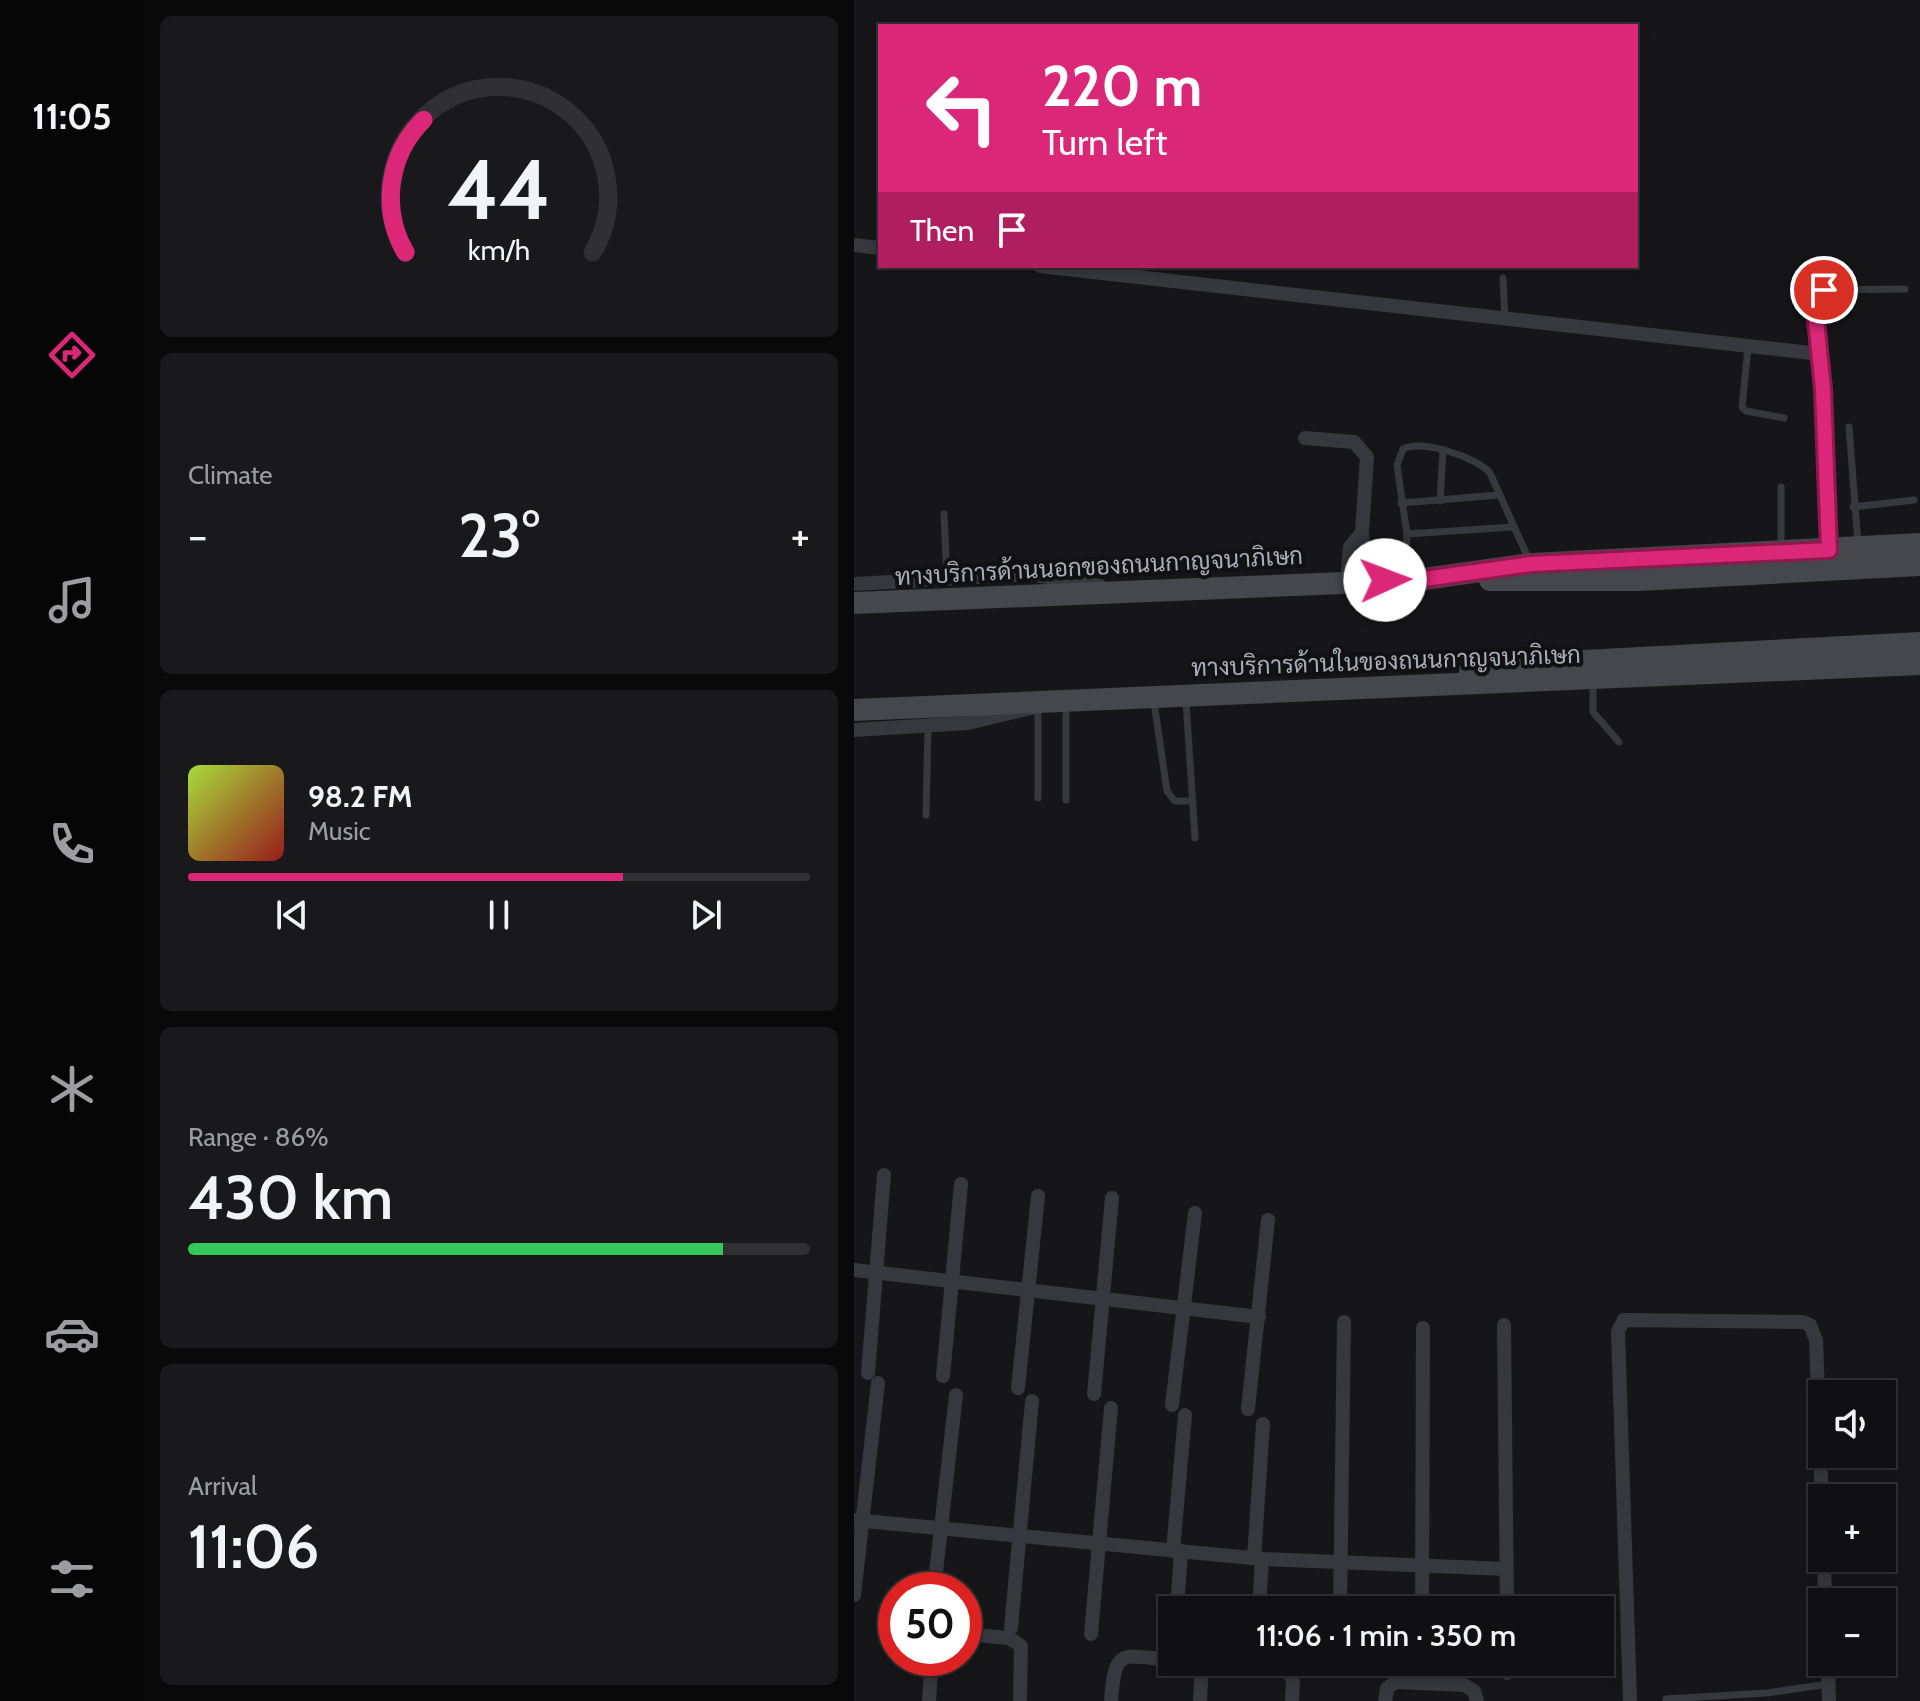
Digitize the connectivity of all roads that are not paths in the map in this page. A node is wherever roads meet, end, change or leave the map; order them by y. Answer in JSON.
{"nodes":[{"id":1,"x":854,"y":245,"type":"edge"},
{"id":2,"x":878,"y":248,"type":"edge"},
{"id":3,"x":1057,"y":268,"type":"edge"},
{"id":4,"x":1503,"y":278,"type":"dead end"},
{"id":5,"x":1905,"y":289,"type":"dead end"},
{"id":6,"x":1505,"y":320,"type":"junction"},
{"id":7,"x":1748,"y":347,"type":"junction"},
{"id":8,"x":1820,"y":354,"type":"junction"},
{"id":9,"x":1784,"y":418,"type":"dead end"},
{"id":10,"x":1849,"y":427,"type":"dead end"},
{"id":11,"x":1305,"y":438,"type":"dead end"},
{"id":12,"x":1443,"y":451,"type":"junction"},
{"id":13,"x":1781,"y":487,"type":"dead end"},
{"id":14,"x":1499,"y":495,"type":"junction"},
{"id":15,"x":1914,"y":500,"type":"dead end"},
{"id":16,"x":1440,"y":501,"type":"junction"},
{"id":17,"x":1401,"y":503,"type":"junction"},
{"id":18,"x":1853,"y":507,"type":"junction"},
{"id":19,"x":944,"y":514,"type":"dead end"},
{"id":20,"x":1513,"y":527,"type":"junction"},
{"id":21,"x":1407,"y":534,"type":"junction"},
{"id":22,"x":1920,"y":544,"type":"edge"},
{"id":23,"x":1858,"y":548,"type":"junction"},
{"id":24,"x":1829,"y":550,"type":"junction"},
{"id":25,"x":1781,"y":552,"type":"junction"},
{"id":26,"x":1531,"y":564,"type":"junction"},
{"id":27,"x":1920,"y":565,"type":"edge"},
{"id":28,"x":947,"y":579,"type":"junction"},
{"id":29,"x":1356,"y":580,"type":"junction"},
{"id":30,"x":1411,"y":580,"type":"junction"},
{"id":31,"x":854,"y":584,"type":"edge"},
{"id":32,"x":1117,"y":590,"type":"junction"},
{"id":33,"x":854,"y":603,"type":"edge"},
{"id":34,"x":1920,"y":643,"type":"edge"},
{"id":35,"x":1920,"y":664,"type":"edge"},
{"id":36,"x":1593,"y":679,"type":"junction"},
{"id":37,"x":1397,"y":686,"type":"junction"},
{"id":38,"x":1185,"y":694,"type":"junction"},
{"id":39,"x":1154,"y":696,"type":"junction"},
{"id":40,"x":1054,"y":702,"type":"junction"},
{"id":41,"x":854,"y":710,"type":"edge"},
{"id":42,"x":928,"y":726,"type":"junction"},
{"id":43,"x":854,"y":730,"type":"edge"},
{"id":44,"x":1619,"y":742,"type":"dead end"},
{"id":45,"x":1038,"y":798,"type":"dead end"},
{"id":46,"x":1066,"y":800,"type":"dead end"},
{"id":47,"x":1193,"y":801,"type":"junction"},
{"id":48,"x":926,"y":815,"type":"dead end"},
{"id":49,"x":1195,"y":838,"type":"dead end"},
{"id":50,"x":884,"y":1175,"type":"dead end"},
{"id":51,"x":961,"y":1184,"type":"dead end"},
{"id":52,"x":1038,"y":1196,"type":"dead end"},
{"id":53,"x":1112,"y":1198,"type":"dead end"},
{"id":54,"x":1195,"y":1213,"type":"dead end"},
{"id":55,"x":1268,"y":1220,"type":"dead end"},
{"id":56,"x":854,"y":1270,"type":"edge"},
{"id":57,"x":876,"y":1272,"type":"junction"},
{"id":58,"x":951,"y":1280,"type":"junction"},
{"id":59,"x":1030,"y":1290,"type":"junction"},
{"id":60,"x":1104,"y":1298,"type":"junction"},
{"id":61,"x":1182,"y":1307,"type":"junction"},
{"id":62,"x":1259,"y":1317,"type":"junction"},
{"id":63,"x":1344,"y":1322,"type":"dead end"},
{"id":64,"x":1504,"y":1325,"type":"dead end"},
{"id":65,"x":1423,"y":1328,"type":"dead end"},
{"id":66,"x":943,"y":1376,"type":"dead end"},
{"id":67,"x":1018,"y":1388,"type":"dead end"},
{"id":68,"x":1094,"y":1394,"type":"dead end"},
{"id":69,"x":956,"y":1395,"type":"dead end"},
{"id":70,"x":1032,"y":1401,"type":"dead end"},
{"id":71,"x":1172,"y":1405,"type":"dead end"},
{"id":72,"x":1111,"y":1408,"type":"dead end"},
{"id":73,"x":1248,"y":1409,"type":"dead end"},
{"id":74,"x":1185,"y":1415,"type":"dead end"},
{"id":75,"x":1263,"y":1424,"type":"dead end"},
{"id":76,"x":1821,"y":1484,"type":"edge"},
{"id":77,"x":858,"y":1520,"type":"edge"},
{"id":78,"x":941,"y":1529,"type":"junction"},
{"id":79,"x":1019,"y":1536,"type":"junction"},
{"id":80,"x":1098,"y":1544,"type":"junction"},
{"id":81,"x":1177,"y":1551,"type":"junction"},
{"id":82,"x":1258,"y":1558,"type":"junction"},
{"id":83,"x":1340,"y":1564,"type":"junction"},
{"id":84,"x":1422,"y":1567,"type":"junction"},
{"id":85,"x":1506,"y":1569,"type":"junction"},
{"id":86,"x":936,"y":1572,"type":"edge"},
{"id":87,"x":854,"y":1595,"type":"edge"},
{"id":88,"x":1177,"y":1596,"type":"edge"},
{"id":89,"x":1259,"y":1596,"type":"edge"},
{"id":90,"x":1340,"y":1596,"type":"edge"},
{"id":91,"x":1422,"y":1596,"type":"edge"},
{"id":92,"x":1507,"y":1596,"type":"edge"},
{"id":93,"x":1011,"y":1628,"type":"dead end"},
{"id":94,"x":1091,"y":1634,"type":"dead end"},
{"id":95,"x":982,"y":1636,"type":"edge"},
{"id":96,"x":1158,"y":1659,"type":"edge"},
{"id":97,"x":931,"y":1676,"type":"edge"},
{"id":98,"x":1201,"y":1676,"type":"edge"},
{"id":99,"x":1291,"y":1676,"type":"edge"},
{"id":100,"x":1828,"y":1676,"type":"edge"},
{"id":101,"x":1828,"y":1684,"type":"junction"},
{"id":102,"x":1666,"y":1699,"type":"dead end"},
{"id":103,"x":929,"y":1701,"type":"edge"},
{"id":104,"x":1020,"y":1701,"type":"edge"},
{"id":105,"x":1111,"y":1701,"type":"edge"},
{"id":106,"x":1200,"y":1701,"type":"edge"},
{"id":107,"x":1292,"y":1701,"type":"edge"},
{"id":108,"x":1385,"y":1701,"type":"edge"},
{"id":109,"x":1477,"y":1701,"type":"edge"},
{"id":110,"x":1630,"y":1701,"type":"edge"},
{"id":111,"x":1829,"y":1701,"type":"edge"}],
"edges":[{"from":1,"to":2,"type":"street"},
{"from":3,"to":6,"type":"street"},
{"from":4,"to":6,"type":"lane"},
{"from":5,"to":8,"type":"lane"},
{"from":6,"to":7,"type":"street"},
{"from":7,"to":8,"type":"street"},
{"from":7,"to":9,"type":"lane"},
{"from":8,"to":24,"type":"street"},
{"from":10,"to":18,"type":"lane"},
{"from":11,"to":29,"type":"street"},
{"from":12,"to":14,"type":"lane"},
{"from":12,"to":16,"type":"lane"},
{"from":12,"to":17,"type":"lane"},
{"from":13,"to":25,"type":"lane"},
{"from":14,"to":16,"type":"lane"},
{"from":14,"to":20,"type":"lane"},
{"from":15,"to":18,"type":"lane"},
{"from":16,"to":17,"type":"lane"},
{"from":17,"to":21,"type":"lane"},
{"from":18,"to":23,"type":"lane"},
{"from":19,"to":28,"type":"lane"},
{"from":20,"to":21,"type":"lane"},
{"from":20,"to":26,"type":"lane"},
{"from":21,"to":30,"type":"lane"},
{"from":22,"to":23,"type":"main road","name":"ทางบริการด้านนอกของถนนกาญจนาภิเษก"},
{"from":23,"to":24,"type":"main road","name":"ทางบริการด้านนอกของถนนกาญจนาภิเษก"},
{"from":24,"to":25,"type":"main road","name":"ทางบริการด้านนอกของถนนกาญจนาภิเษก"},
{"from":25,"to":26,"type":"main road","name":"ทางบริการด้านนอกของถนนกาญจนาภิเษก"},
{"from":26,"to":30,"type":"main road","name":"ทางบริการด้านนอกของถนนกาญจนาภิเษก"},
{"from":27,"to":30,"type":"main road"},
{"from":28,"to":31,"type":"street"},
{"from":28,"to":32,"type":"street"},
{"from":29,"to":30,"type":"main road","name":"ทางบริการด้านนอกของถนนกาญจนาภิเษก"},
{"from":29,"to":32,"type":"main road","name":"ทางบริการด้านนอกของถนนกาญจนาภิเษก"},
{"from":32,"to":33,"type":"main road","name":"ทางบริการด้านนอกของถนนกาญจนาภิเษก"},
{"from":34,"to":37,"type":"main road"},
{"from":35,"to":36,"type":"main road","name":"ทางบริการด้านในของถนนกาญจนาภิเษก"},
{"from":36,"to":37,"type":"main road","name":"ทางบริการด้านในของถนนกาญจนาภิเษก"},
{"from":36,"to":44,"type":"lane"},
{"from":37,"to":38,"type":"main road","name":"ทางบริการด้านในของถนนกาญจนาภิเษก"},
{"from":38,"to":39,"type":"main road","name":"ทางบริการด้านในของถนนกาญจนาภิเษก"},
{"from":38,"to":47,"type":"lane"},
{"from":39,"to":40,"type":"main road","name":"ทางบริการด้านในของถนนกาญจนาภิเษก"},
{"from":39,"to":47,"type":"lane"},
{"from":40,"to":41,"type":"main road","name":"ทางบริการด้านในของถนนกาญจนาภิเษก"},
{"from":40,"to":42,"type":"street"},
{"from":40,"to":45,"type":"lane"},
{"from":40,"to":46,"type":"lane"},
{"from":42,"to":43,"type":"street"},
{"from":42,"to":48,"type":"lane"},
{"from":47,"to":49,"type":"lane"},
{"from":50,"to":57,"type":"street"},
{"from":51,"to":58,"type":"street"},
{"from":52,"to":59,"type":"street"},
{"from":53,"to":60,"type":"street"},
{"from":54,"to":61,"type":"street"},
{"from":55,"to":62,"type":"street"},
{"from":56,"to":57,"type":"street"},
{"from":57,"to":58,"type":"street"},
{"from":57,"to":77,"type":"street"},
{"from":58,"to":59,"type":"street"},
{"from":58,"to":66,"type":"street"},
{"from":59,"to":60,"type":"street"},
{"from":59,"to":67,"type":"street"},
{"from":60,"to":61,"type":"street"},
{"from":60,"to":68,"type":"street"},
{"from":61,"to":62,"type":"street"},
{"from":61,"to":71,"type":"street"},
{"from":62,"to":73,"type":"street"},
{"from":63,"to":83,"type":"street"},
{"from":64,"to":85,"type":"street"},
{"from":65,"to":84,"type":"street"},
{"from":69,"to":78,"type":"street"},
{"from":70,"to":79,"type":"street"},
{"from":72,"to":80,"type":"street"},
{"from":74,"to":81,"type":"street"},
{"from":75,"to":82,"type":"street"},
{"from":76,"to":110,"type":"street"},
{"from":77,"to":78,"type":"street"},
{"from":77,"to":87,"type":"street"},
{"from":78,"to":79,"type":"street"},
{"from":78,"to":86,"type":"street"},
{"from":79,"to":80,"type":"street"},
{"from":79,"to":93,"type":"street"},
{"from":80,"to":81,"type":"street"},
{"from":80,"to":94,"type":"street"},
{"from":81,"to":82,"type":"street"},
{"from":81,"to":88,"type":"street"},
{"from":82,"to":83,"type":"street"},
{"from":82,"to":89,"type":"street"},
{"from":83,"to":84,"type":"street"},
{"from":83,"to":90,"type":"street"},
{"from":84,"to":85,"type":"street"},
{"from":84,"to":91,"type":"street"},
{"from":85,"to":92,"type":"street"},
{"from":95,"to":104,"type":"street"},
{"from":96,"to":105,"type":"street"},
{"from":97,"to":103,"type":"street"},
{"from":98,"to":106,"type":"street"},
{"from":99,"to":107,"type":"street"},
{"from":100,"to":101,"type":"street"},
{"from":101,"to":102,"type":"lane"},
{"from":101,"to":111,"type":"street"},
{"from":108,"to":109,"type":"street"}]}
